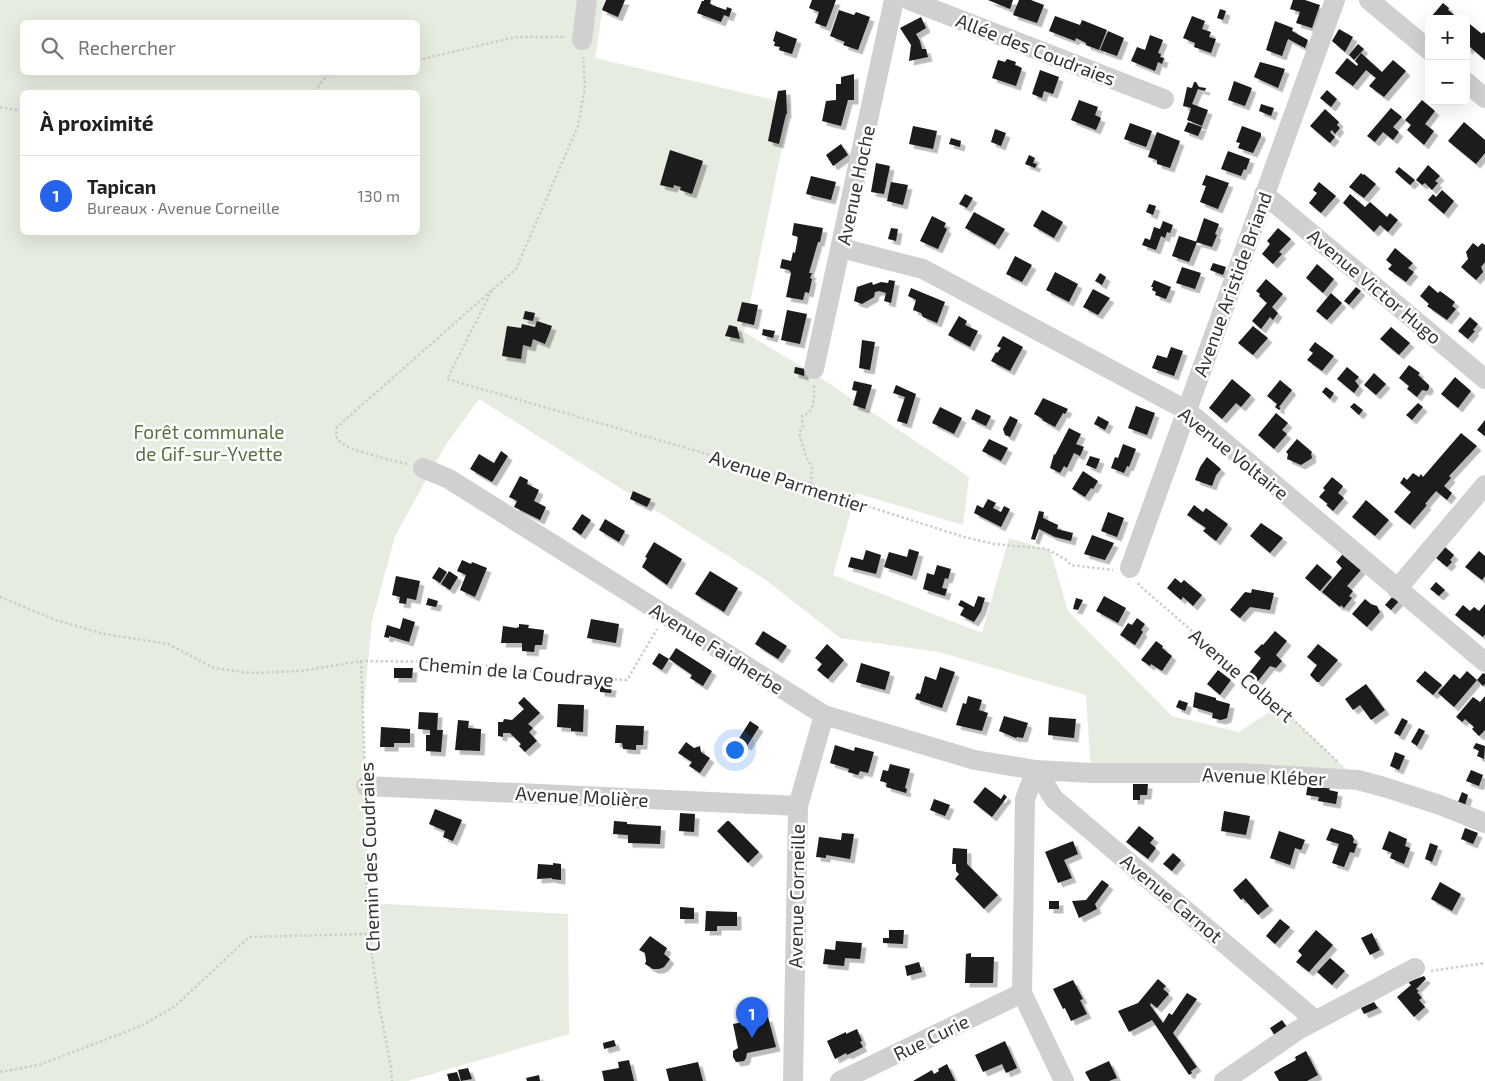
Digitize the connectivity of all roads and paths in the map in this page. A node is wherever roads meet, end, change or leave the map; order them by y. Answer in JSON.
{"nodes":[{"id":1,"x":587,"y":0,"type":"edge"},
{"id":2,"x":894,"y":0,"type":"edge"},
{"id":3,"x":909,"y":0,"type":"edge"},
{"id":4,"x":1335,"y":0,"type":"edge"},
{"id":5,"x":1370,"y":0,"type":"edge"},
{"id":6,"x":582,"y":40,"type":"junction"},
{"id":7,"x":1425,"y":47,"type":"edge"},
{"id":8,"x":420,"y":60,"type":"edge"},
{"id":9,"x":327,"y":75,"type":"edge"},
{"id":10,"x":1470,"y":85,"type":"edge"},
{"id":11,"x":317,"y":90,"type":"edge"},
{"id":12,"x":1485,"y":98,"type":"edge"},
{"id":13,"x":1164,"y":99,"type":"dead end"},
{"id":14,"x":0,"y":107,"type":"edge"},
{"id":15,"x":20,"y":111,"type":"edge"},
{"id":16,"x":1264,"y":194,"type":"junction"},
{"id":17,"x":841,"y":248,"type":"junction"},
{"id":18,"x":492,"y":290,"type":"junction"},
{"id":19,"x":814,"y":369,"type":"joint"},
{"id":20,"x":1485,"y":380,"type":"edge"},
{"id":21,"x":1186,"y":410,"type":"junction"},
{"id":22,"x":423,"y":468,"type":"joint"},
{"id":23,"x":811,"y":484,"type":"junction"},
{"id":24,"x":1485,"y":485,"type":"edge"},
{"id":25,"x":1130,"y":568,"type":"junction"},
{"id":26,"x":1397,"y":589,"type":"junction"},
{"id":27,"x":0,"y":597,"type":"edge"},
{"id":28,"x":665,"y":616,"type":"junction"},
{"id":29,"x":361,"y":661,"type":"junction"},
{"id":30,"x":1485,"y":662,"type":"edge"},
{"id":31,"x":824,"y":716,"type":"junction"},
{"id":32,"x":1339,"y":762,"type":"dead end"},
{"id":33,"x":1036,"y":770,"type":"junction"},
{"id":34,"x":366,"y":786,"type":"junction"},
{"id":35,"x":798,"y":806,"type":"junction"},
{"id":36,"x":1485,"y":823,"type":"edge"},
{"id":37,"x":369,"y":934,"type":"junction"},
{"id":38,"x":1485,"y":963,"type":"edge"},
{"id":39,"x":1415,"y":968,"type":"joint"},
{"id":40,"x":1022,"y":993,"type":"junction"},
{"id":41,"x":1315,"y":1020,"type":"junction"},
{"id":42,"x":0,"y":1072,"type":"edge"},
{"id":43,"x":392,"y":1081,"type":"edge"},
{"id":44,"x":793,"y":1081,"type":"edge"},
{"id":45,"x":840,"y":1081,"type":"edge"},
{"id":46,"x":1064,"y":1081,"type":"edge"},
{"id":47,"x":1224,"y":1081,"type":"edge"}],
"edges":[{"from":1,"to":6,"type":"street"},
{"from":2,"to":17,"type":"street","name":"Avenue Hoche"},
{"from":3,"to":13,"type":"street","name":"Allée des Coudraies"},
{"from":4,"to":16,"type":"street","name":"Avenue Aristide Briand"},
{"from":5,"to":7,"type":"street"},
{"from":6,"to":8,"type":"path"},
{"from":6,"to":18,"type":"path"},
{"from":9,"to":11,"type":"path"},
{"from":10,"to":12,"type":"street"},
{"from":14,"to":15,"type":"path"},
{"from":16,"to":20,"type":"street","name":"Avenue Victor Hugo"},
{"from":16,"to":21,"type":"street","name":"Avenue Aristide Briand"},
{"from":17,"to":19,"type":"street","name":"Avenue Hoche"},
{"from":17,"to":21,"type":"street","name":"Avenue Voltaire"},
{"from":18,"to":22,"type":"path"},
{"from":18,"to":23,"type":"path","name":"Avenue Parmentier"},
{"from":19,"to":23,"type":"path"},
{"from":21,"to":25,"type":"street","name":"Avenue Aristide Briand"},
{"from":21,"to":26,"type":"street","name":"Avenue Voltaire"},
{"from":22,"to":28,"type":"street","name":"Avenue Faidherbe"},
{"from":23,"to":25,"type":"path","name":"Avenue Parmentier"},
{"from":24,"to":26,"type":"street"},
{"from":25,"to":32,"type":"path","name":"Avenue Colbert"},
{"from":26,"to":30,"type":"street","name":"Avenue Voltaire"},
{"from":27,"to":29,"type":"path"},
{"from":28,"to":29,"type":"path","name":"Chemin de la Coudraye"},
{"from":28,"to":31,"type":"street","name":"Avenue Faidherbe"},
{"from":29,"to":34,"type":"path","name":"Chemin des Coudraies"},
{"from":31,"to":33,"type":"street","name":"Avenue Faidherbe"},
{"from":31,"to":35,"type":"street","name":"Avenue Corneille"},
{"from":33,"to":36,"type":"street","name":"Avenue Kléber"},
{"from":33,"to":40,"type":"street"},
{"from":33,"to":41,"type":"street","name":"Avenue Carnot"},
{"from":34,"to":35,"type":"street","name":"Avenue Molière"},
{"from":34,"to":37,"type":"path","name":"Chemin des Coudraies"},
{"from":35,"to":44,"type":"street","name":"Avenue Corneille"},
{"from":37,"to":42,"type":"path"},
{"from":37,"to":43,"type":"path","name":"Chemin des Coudraies"},
{"from":38,"to":39,"type":"path"},
{"from":39,"to":41,"type":"street"},
{"from":40,"to":45,"type":"street","name":"Rue Curie"},
{"from":40,"to":46,"type":"street"},
{"from":41,"to":47,"type":"street"}]}
